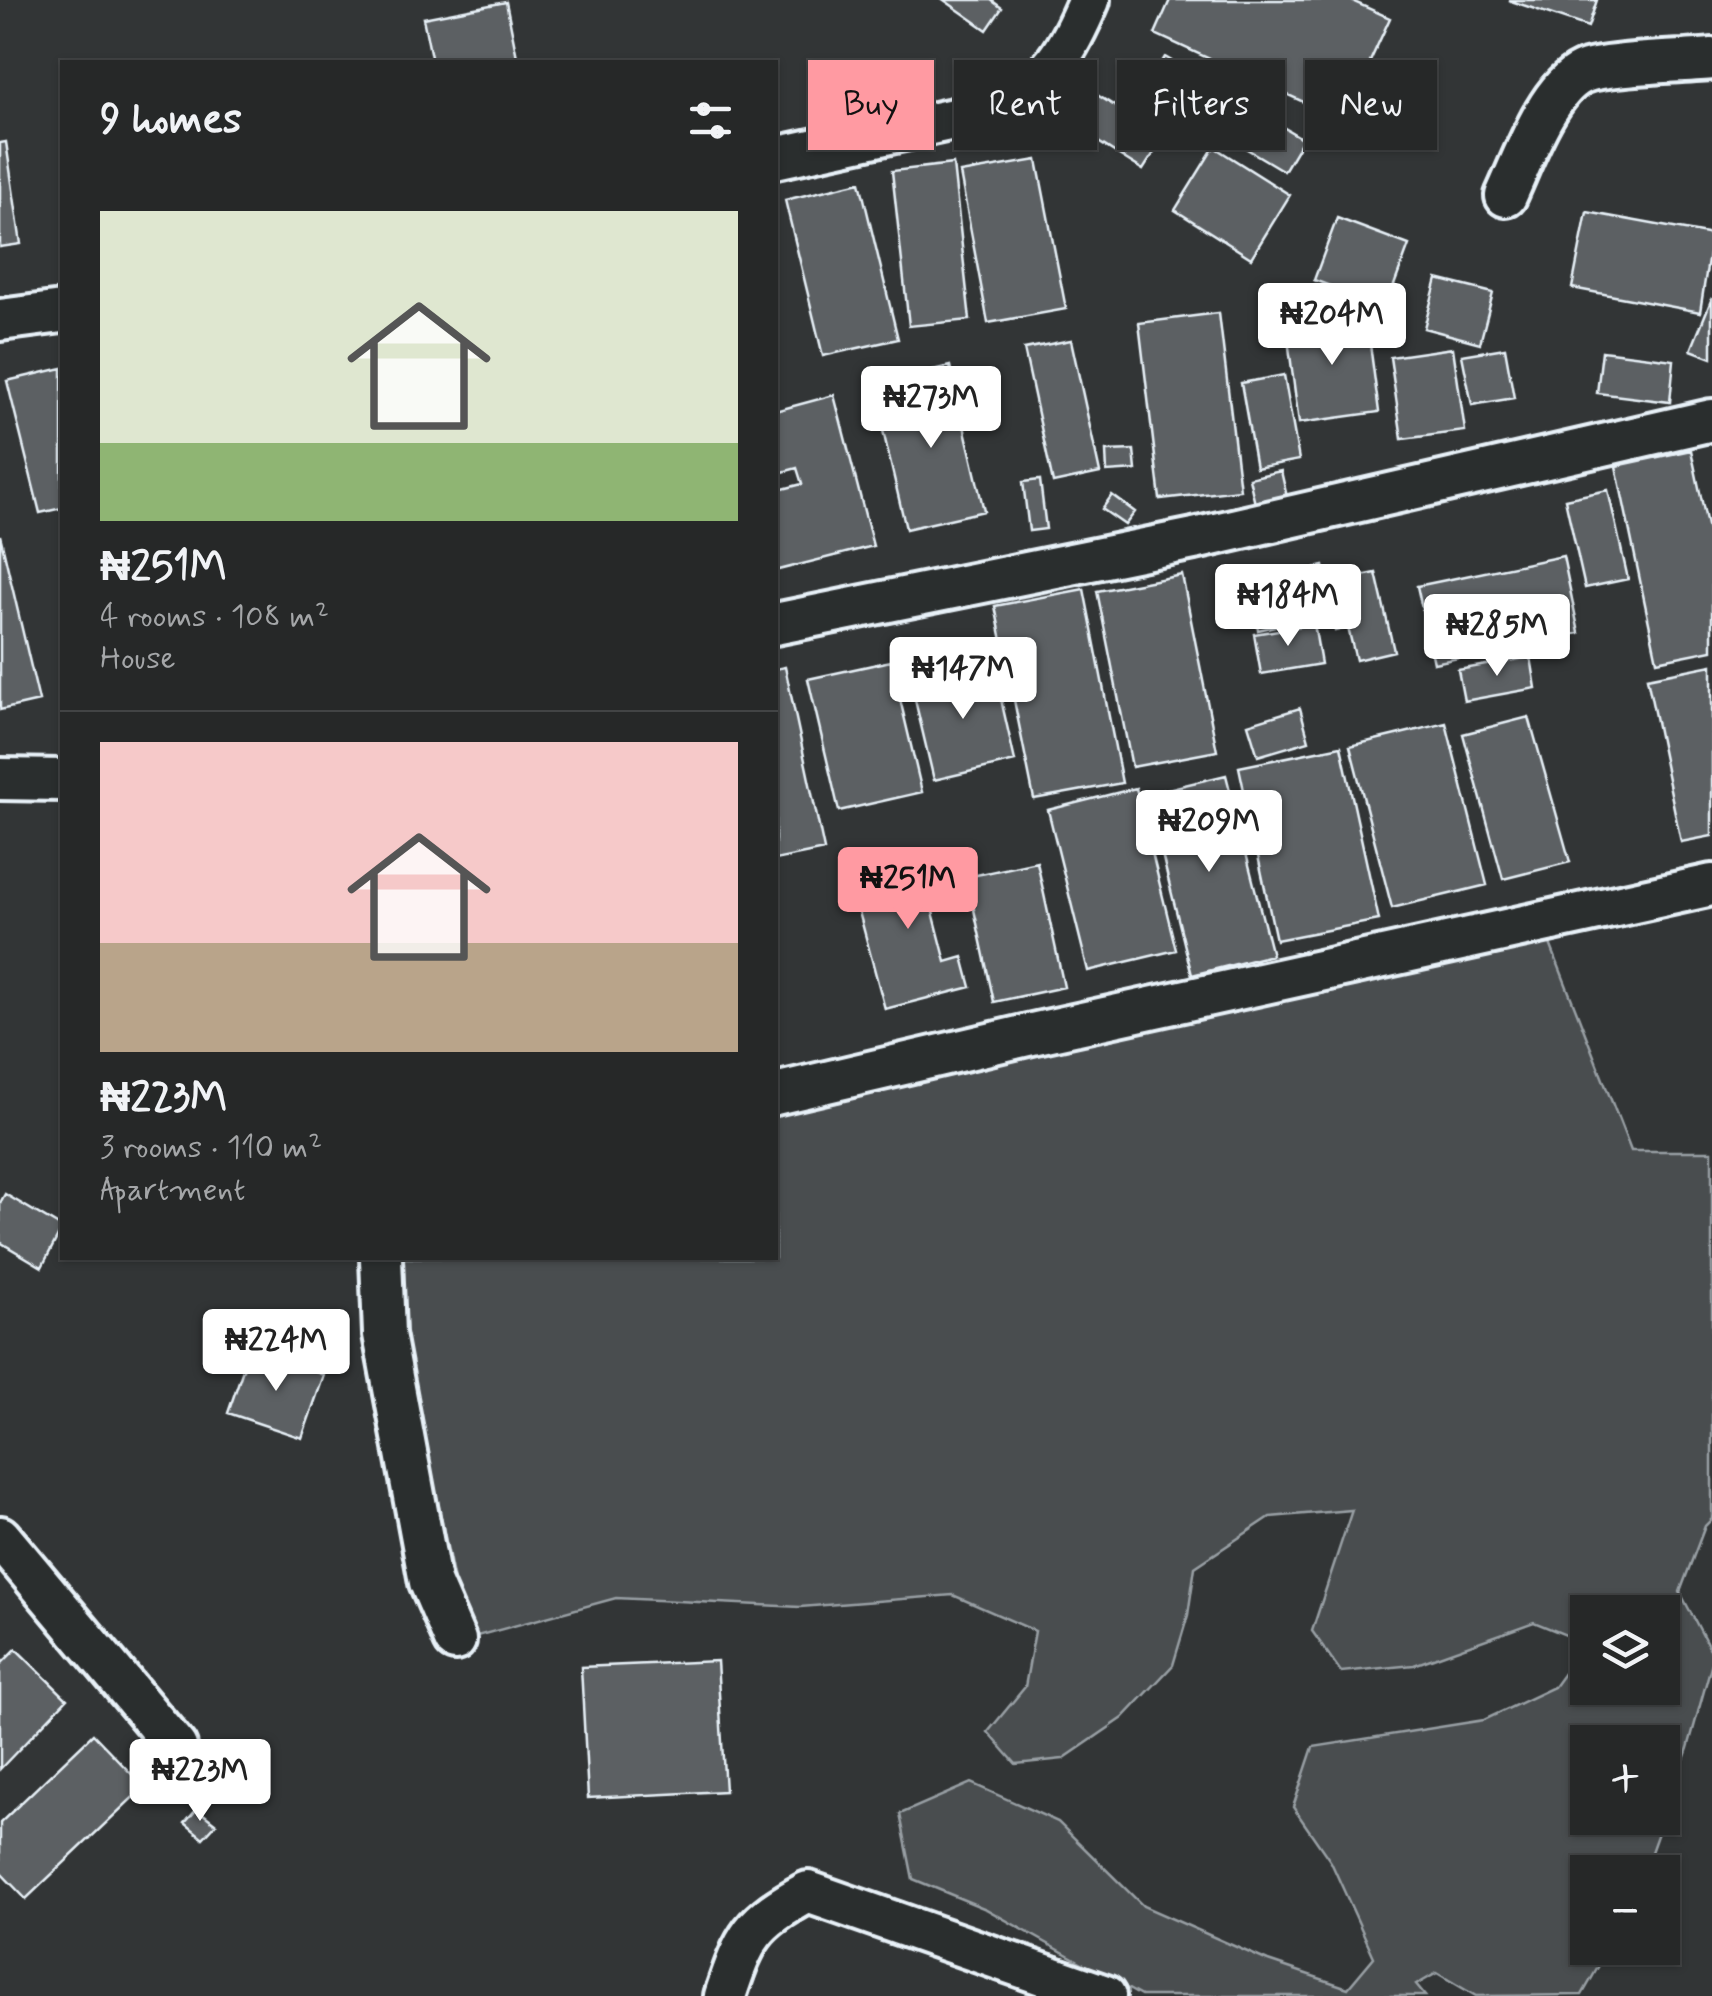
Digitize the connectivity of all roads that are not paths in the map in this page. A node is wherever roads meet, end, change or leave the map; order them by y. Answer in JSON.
{"nodes":[{"id":1,"x":1088,"y":0,"type":"edge"},
{"id":2,"x":1712,"y":59,"type":"edge"},
{"id":3,"x":778,"y":157,"type":"edge"},
{"id":4,"x":1506,"y":196,"type":"dead end"},
{"id":5,"x":60,"y":312,"type":"edge"},
{"id":6,"x":0,"y":320,"type":"edge"},
{"id":7,"x":1712,"y":420,"type":"edge"},
{"id":8,"x":778,"y":623,"type":"edge"},
{"id":9,"x":0,"y":778,"type":"edge"},
{"id":10,"x":60,"y":786,"type":"edge"},
{"id":11,"x":1712,"y":885,"type":"edge"},
{"id":12,"x":778,"y":1093,"type":"edge"},
{"id":13,"x":381,"y":1260,"type":"edge"},
{"id":14,"x":0,"y":1537,"type":"edge"},
{"id":15,"x":454,"y":1640,"type":"dead end"},
{"id":16,"x":176,"y":1746,"type":"dead end"},
{"id":17,"x":724,"y":1996,"type":"edge"},
{"id":18,"x":1105,"y":1996,"type":"edge"}],
"edges":[{"from":1,"to":3,"type":"street"},
{"from":2,"to":4,"type":"street"},
{"from":5,"to":6,"type":"street"},
{"from":7,"to":8,"type":"street"},
{"from":9,"to":10,"type":"street"},
{"from":11,"to":12,"type":"street"},
{"from":13,"to":15,"type":"street"},
{"from":14,"to":16,"type":"street"},
{"from":17,"to":18,"type":"street"}]}
